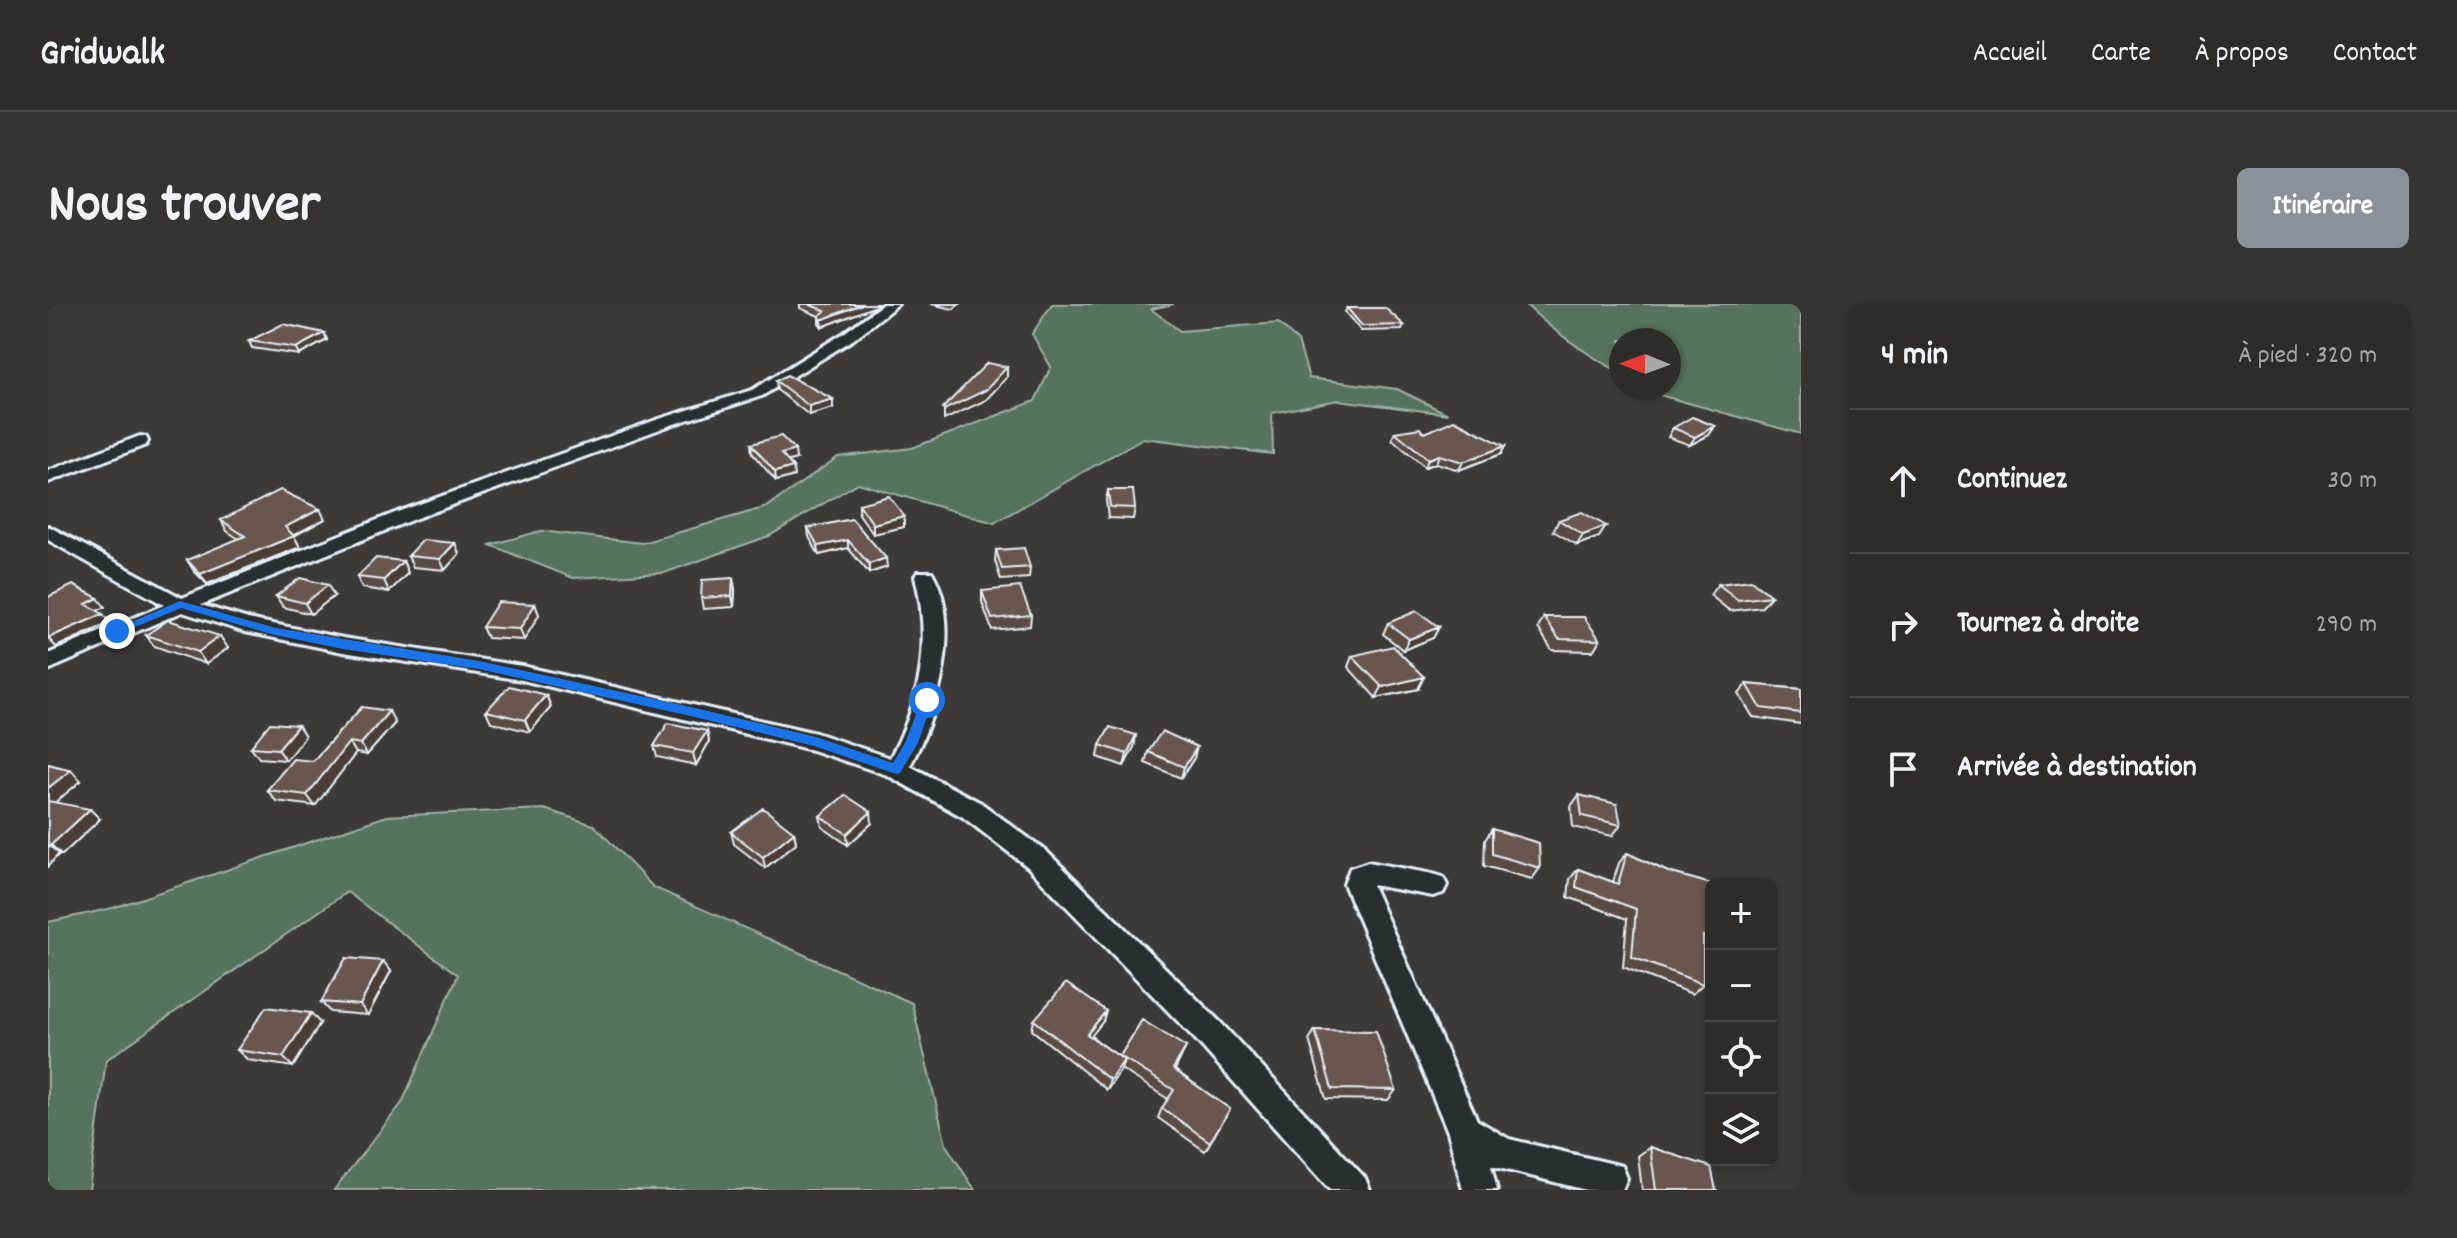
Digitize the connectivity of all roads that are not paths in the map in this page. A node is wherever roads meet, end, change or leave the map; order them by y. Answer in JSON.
{"nodes":[{"id":1,"x":891,"y":304,"type":"edge"},
{"id":2,"x":140,"y":441,"type":"dead end"},
{"id":3,"x":48,"y":477,"type":"edge"},
{"id":4,"x":48,"y":532,"type":"edge"},
{"id":5,"x":925,"y":576,"type":"dead end"},
{"id":6,"x":180,"y":605,"type":"junction"},
{"id":7,"x":48,"y":663,"type":"edge"},
{"id":8,"x":896,"y":769,"type":"junction"},
{"id":9,"x":1433,"y":885,"type":"dead end"},
{"id":10,"x":1465,"y":1132,"type":"junction"},
{"id":11,"x":1610,"y":1178,"type":"dead end"},
{"id":12,"x":1353,"y":1190,"type":"edge"},
{"id":13,"x":1480,"y":1190,"type":"edge"}],
"edges":[{"from":1,"to":6,"type":"street"},
{"from":2,"to":3,"type":"street"},
{"from":4,"to":6,"type":"street"},
{"from":5,"to":8,"type":"street"},
{"from":6,"to":7,"type":"street"},
{"from":6,"to":8,"type":"street"},
{"from":8,"to":12,"type":"street"},
{"from":9,"to":10,"type":"street"},
{"from":10,"to":11,"type":"street"},
{"from":10,"to":13,"type":"street"}]}
